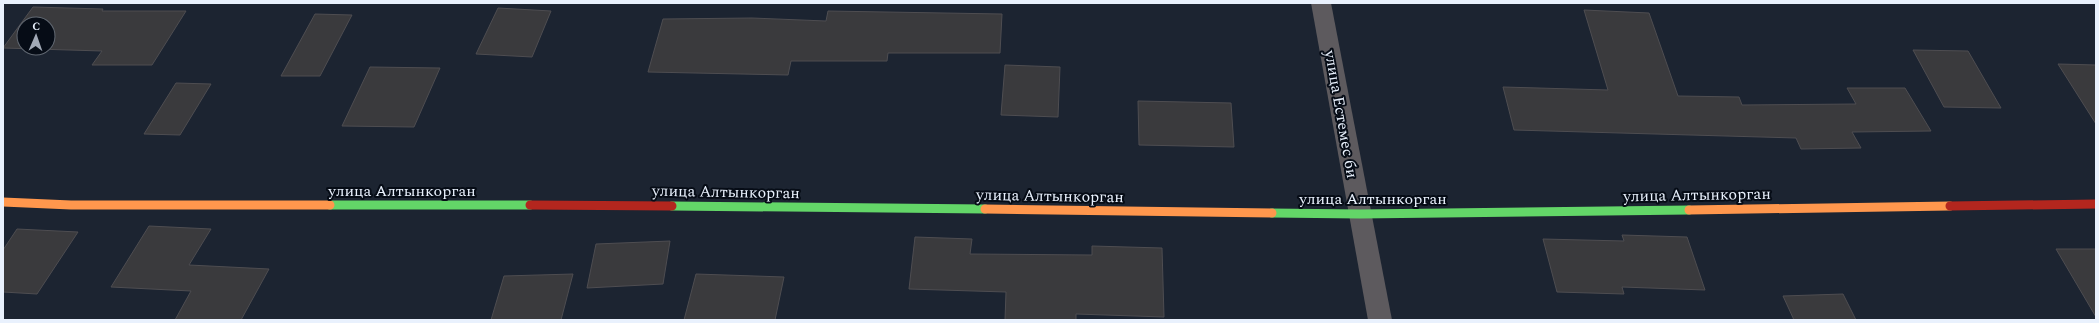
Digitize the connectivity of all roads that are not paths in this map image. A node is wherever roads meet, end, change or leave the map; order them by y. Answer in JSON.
{"nodes":[{"id":1,"x":1321,"y":3,"type":"edge"},
{"id":2,"x":3,"y":202,"type":"edge"},
{"id":3,"x":2096,"y":204,"type":"edge"},
{"id":4,"x":1360,"y":214,"type":"junction"},
{"id":5,"x":1380,"y":320,"type":"edge"}],
"edges":[{"from":1,"to":4,"type":"street","name":"улица Естемес би"},
{"from":2,"to":4,"type":"street","name":"улица Алтынкорган"},
{"from":3,"to":4,"type":"street","name":"улица Алтынкорган"},
{"from":4,"to":5,"type":"street","name":"улица Естемес би"}]}
